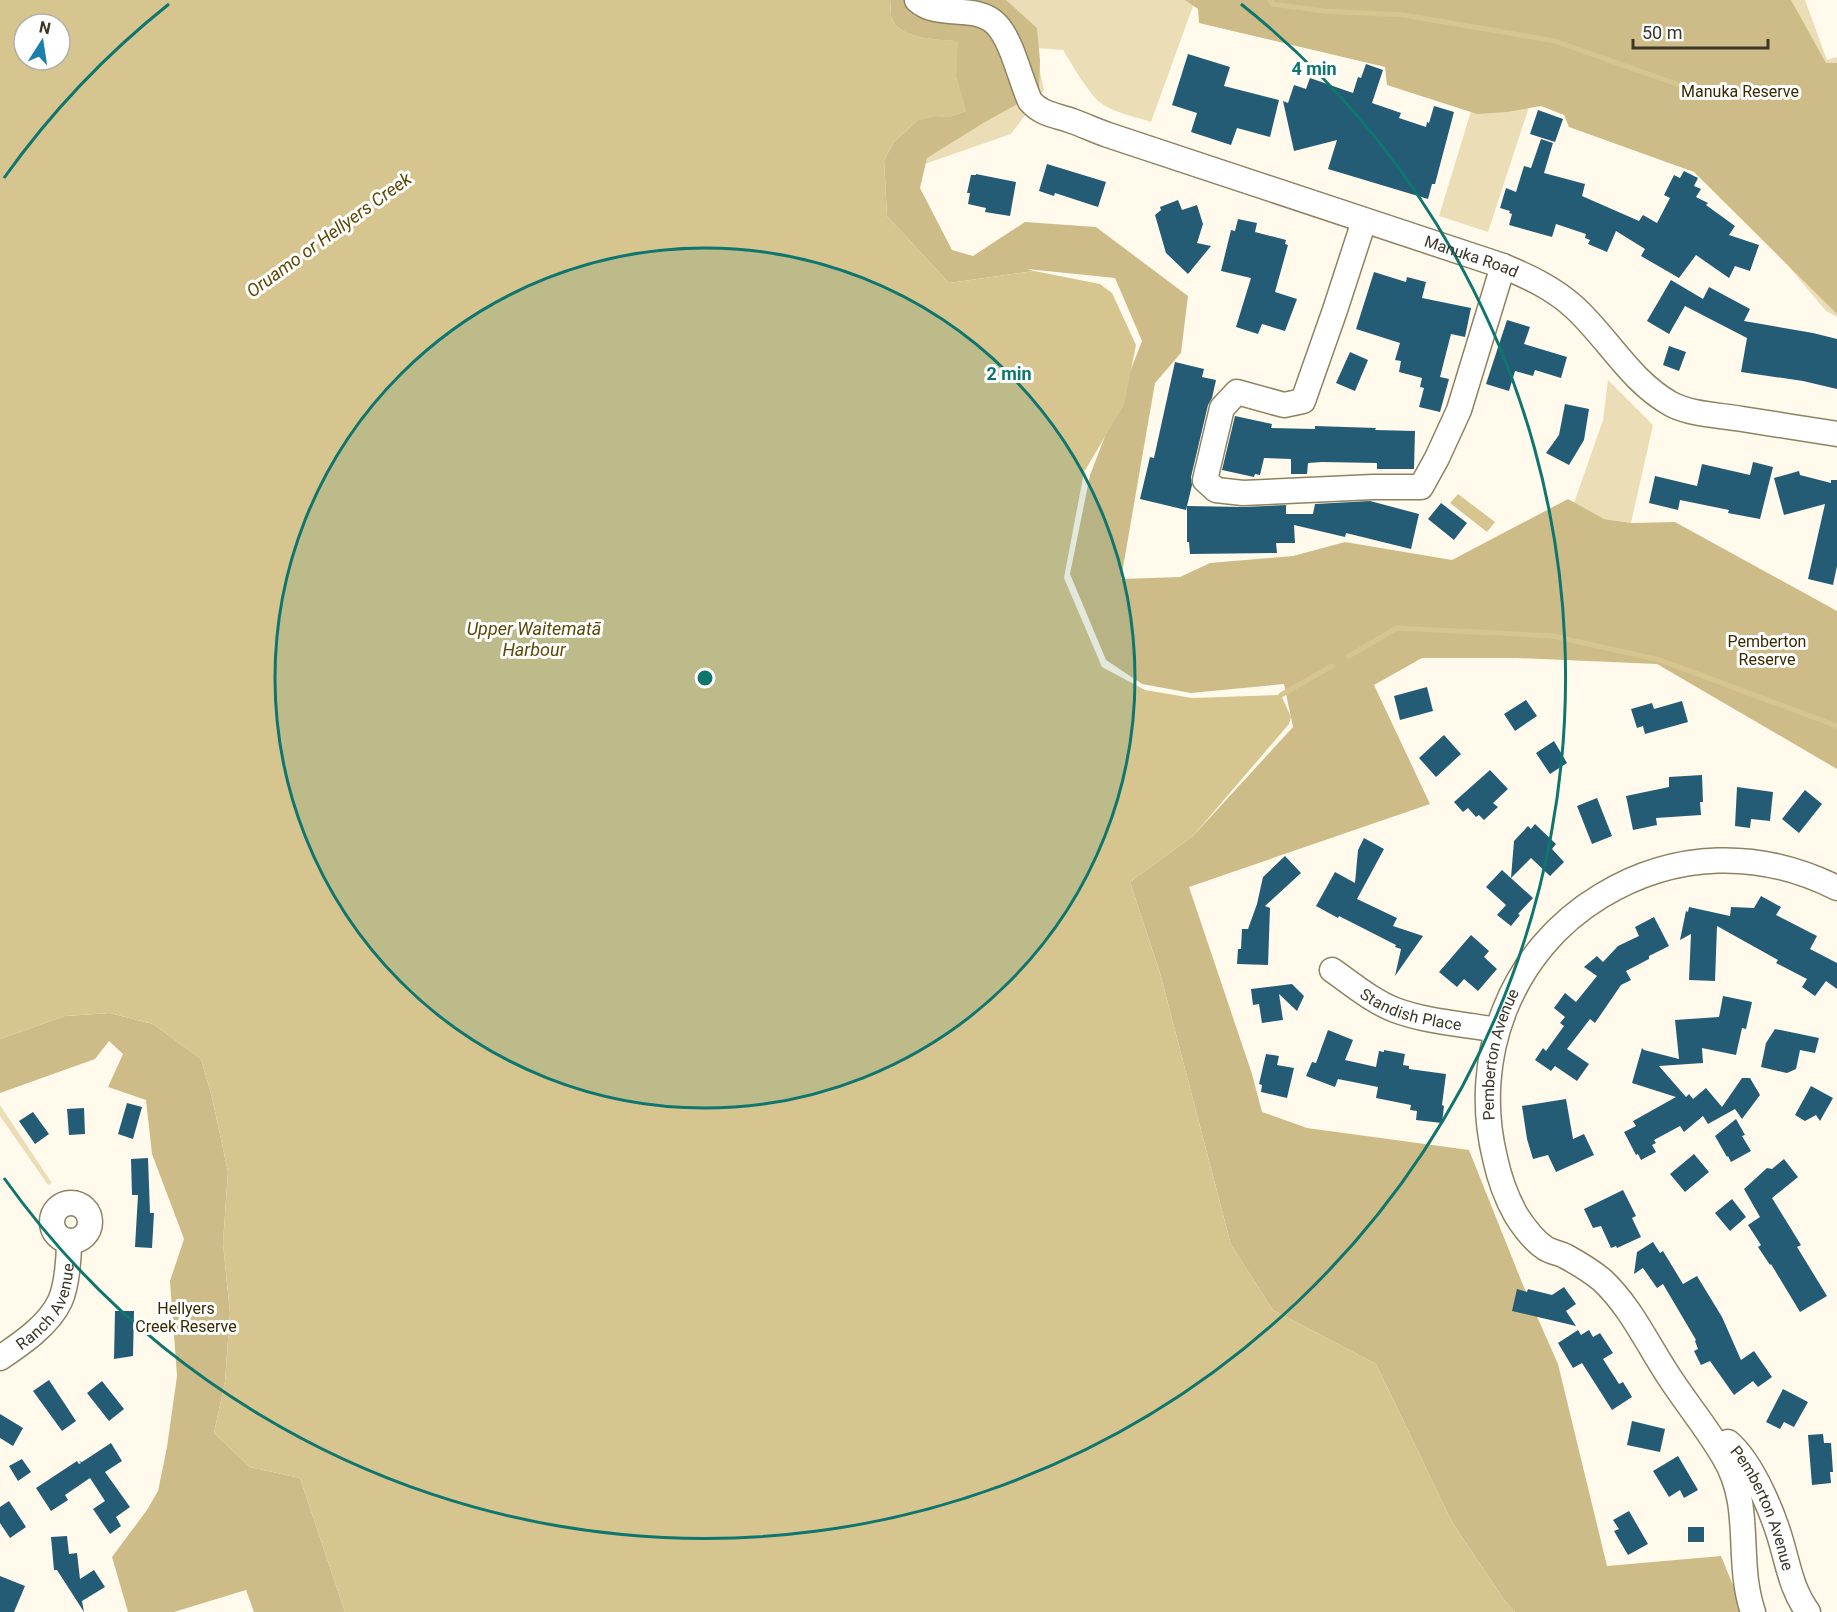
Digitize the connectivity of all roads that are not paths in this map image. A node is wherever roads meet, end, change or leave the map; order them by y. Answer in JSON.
{"nodes":[{"id":1,"x":917,"y":0,"type":"edge"},
{"id":2,"x":1364,"y":221,"type":"junction"},
{"id":3,"x":1503,"y":266,"type":"junction"},
{"id":4,"x":1837,"y":434,"type":"edge"},
{"id":5,"x":1837,"y":888,"type":"edge"},
{"id":6,"x":1332,"y":970,"type":"dead end"},
{"id":7,"x":1497,"y":1030,"type":"junction"},
{"id":8,"x":69,"y":1240,"type":"dead end"},
{"id":9,"x":0,"y":1359,"type":"edge"},
{"id":10,"x":1699,"y":1417,"type":"junction"},
{"id":11,"x":1753,"y":1612,"type":"edge"},
{"id":12,"x":1808,"y":1612,"type":"edge"}],
"edges":[{"from":1,"to":2,"type":"street","name":"Manuka Road"},
{"from":2,"to":3,"type":"street","name":"Manuka Road"},
{"from":2,"to":3,"type":"street"},
{"from":3,"to":4,"type":"street","name":"Manuka Road"},
{"from":5,"to":7,"type":"street","name":"Pemberton Avenue"},
{"from":6,"to":7,"type":"street","name":"Standish Place"},
{"from":7,"to":10,"type":"street","name":"Pemberton Avenue"},
{"from":8,"to":9,"type":"street","name":"Ranch Avenue"},
{"from":10,"to":11,"type":"street","name":"Pemberton Avenue"},
{"from":10,"to":12,"type":"street","name":"Pemberton Avenue"}]}
